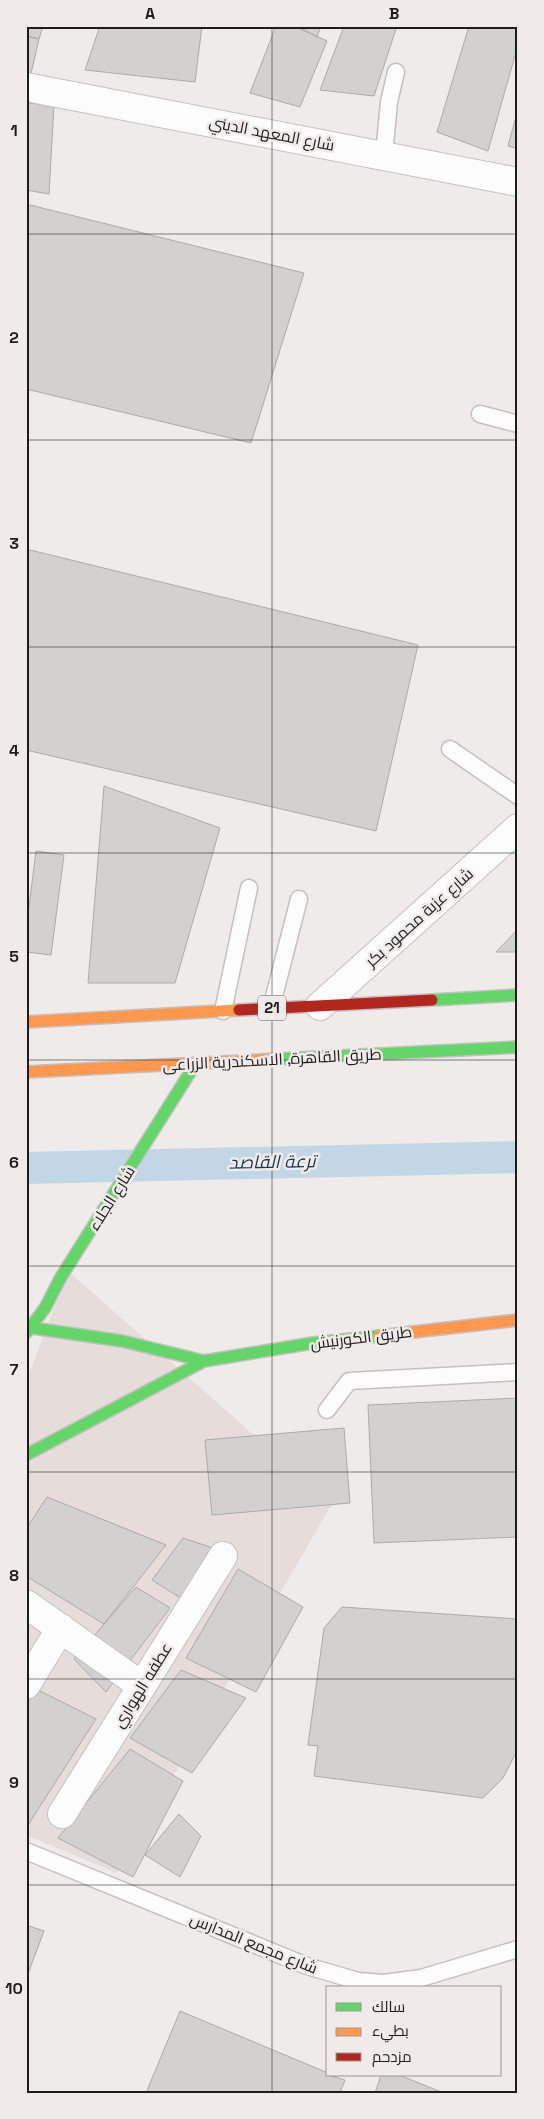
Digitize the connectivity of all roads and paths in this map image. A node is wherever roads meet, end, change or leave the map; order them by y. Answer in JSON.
{"nodes":[{"id":1,"x":396,"y":72,"type":"dead end"},
{"id":2,"x":26,"y":86,"type":"edge"},
{"id":3,"x":384,"y":155,"type":"junction"},
{"id":4,"x":518,"y":182,"type":"edge"},
{"id":5,"x":480,"y":414,"type":"dead end"},
{"id":6,"x":518,"y":424,"type":"edge"},
{"id":7,"x":450,"y":748,"type":"dead end"},
{"id":8,"x":518,"y":796,"type":"edge"},
{"id":9,"x":518,"y":828,"type":"edge"},
{"id":10,"x":248,"y":888,"type":"dead end"},
{"id":11,"x":299,"y":899,"type":"dead end"},
{"id":12,"x":518,"y":995,"type":"edge"},
{"id":13,"x":320,"y":1006,"type":"junction"},
{"id":14,"x":271,"y":1008,"type":"junction"},
{"id":15,"x":223,"y":1011,"type":"junction"},
{"id":16,"x":26,"y":1022,"type":"edge"},
{"id":17,"x":518,"y":1047,"type":"edge"},
{"id":18,"x":196,"y":1063,"type":"junction"},
{"id":19,"x":26,"y":1072,"type":"edge"},
{"id":20,"x":518,"y":1320,"type":"edge"},
{"id":21,"x":27,"y":1329,"type":"edge"},
{"id":22,"x":204,"y":1360,"type":"junction"},
{"id":23,"x":518,"y":1372,"type":"edge"},
{"id":24,"x":327,"y":1410,"type":"dead end"},
{"id":25,"x":26,"y":1455,"type":"edge"},
{"id":26,"x":223,"y":1556,"type":"dead end"},
{"id":27,"x":26,"y":1604,"type":"edge"},
{"id":28,"x":61,"y":1628,"type":"junction"},
{"id":29,"x":26,"y":1685,"type":"edge"},
{"id":30,"x":142,"y":1686,"type":"junction"},
{"id":31,"x":62,"y":1814,"type":"dead end"},
{"id":32,"x":26,"y":1851,"type":"edge"},
{"id":33,"x":518,"y":1949,"type":"edge"},
{"id":34,"x":389,"y":1986,"type":"edge"}],
"edges":[{"from":1,"to":3,"type":"lane"},
{"from":2,"to":3,"type":"street","name":"شارع المعهد الديني"},
{"from":3,"to":4,"type":"street","name":"شارع المعهد الديني"},
{"from":5,"to":6,"type":"lane"},
{"from":7,"to":8,"type":"lane"},
{"from":9,"to":13,"type":"street","name":"شارع عزبة محمود بكر"},
{"from":10,"to":15,"type":"lane"},
{"from":11,"to":14,"type":"lane"},
{"from":12,"to":13,"type":"main road","number":"21"},
{"from":13,"to":14,"type":"main road","number":"21"},
{"from":14,"to":15,"type":"main road","number":"21"},
{"from":15,"to":16,"type":"main road","number":"21"},
{"from":17,"to":18,"type":"main road","name":"طريق القاهرة, الاسكندرية الزراعى"},
{"from":18,"to":19,"type":"main road","name":"طريق القاهرة, الاسكندرية الزراعى"},
{"from":18,"to":21,"type":"main road","name":"شارع الجلاء"},
{"from":20,"to":22,"type":"main road","name":"طريق الكورنيش"},
{"from":21,"to":22,"type":"main road","name":"طريق الكورنيش"},
{"from":22,"to":25,"type":"main road","name":"طريق الكورنيش"},
{"from":23,"to":24,"type":"lane"},
{"from":26,"to":30,"type":"street","name":"عطفه الهواري"},
{"from":27,"to":28,"type":"street"},
{"from":28,"to":29,"type":"street"},
{"from":28,"to":30,"type":"street"},
{"from":30,"to":31,"type":"street","name":"عطفه الهواري"},
{"from":32,"to":34,"type":"lane","name":"شارع مجمع المدارس"},
{"from":33,"to":34,"type":"lane","name":"شارع مجمع المدارس"}]}
